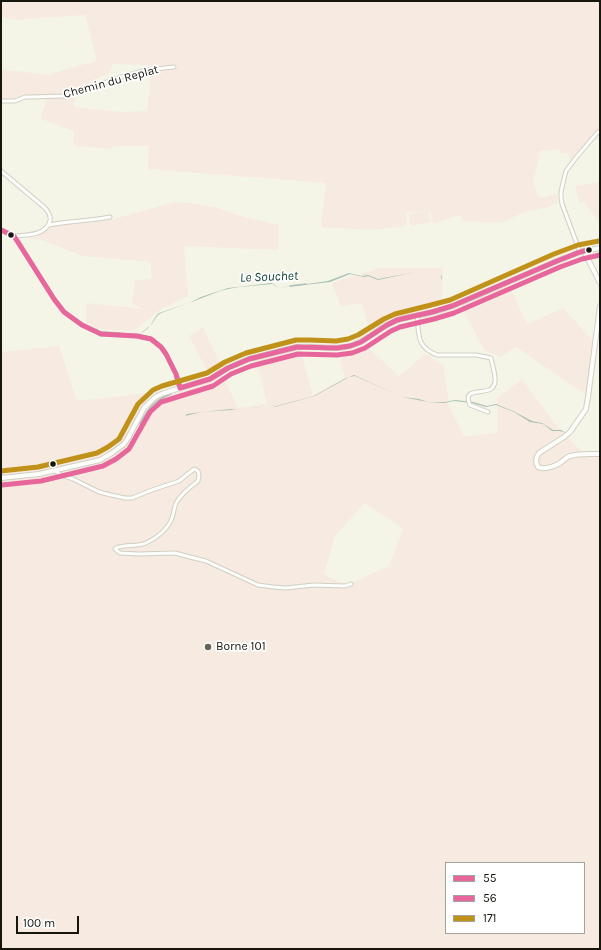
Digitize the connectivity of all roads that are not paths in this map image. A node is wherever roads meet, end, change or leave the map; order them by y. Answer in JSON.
{"nodes":[{"id":1,"x":174,"y":67,"type":"dead end"},
{"id":2,"x":1,"y":101,"type":"edge"},
{"id":3,"x":600,"y":131,"type":"edge"},
{"id":4,"x":1,"y":171,"type":"edge"},
{"id":5,"x":110,"y":217,"type":"dead end"},
{"id":6,"x":49,"y":225,"type":"junction"},
{"id":7,"x":1,"y":230,"type":"edge"},
{"id":8,"x":14,"y":236,"type":"junction"},
{"id":9,"x":600,"y":248,"type":"edge"},
{"id":10,"x":582,"y":251,"type":"junction"},
{"id":11,"x":600,"y":283,"type":"edge"},
{"id":12,"x":600,"y":306,"type":"edge"},
{"id":13,"x":417,"y":315,"type":"junction"},
{"id":14,"x":180,"y":388,"type":"junction"},
{"id":15,"x":488,"y":412,"type":"dead end"},
{"id":16,"x":600,"y":454,"type":"edge"},
{"id":17,"x":62,"y":469,"type":"junction"},
{"id":18,"x":54,"y":470,"type":"junction"},
{"id":19,"x":62,"y":475,"type":"junction"},
{"id":20,"x":1,"y":478,"type":"edge"},
{"id":21,"x":351,"y":584,"type":"dead end"}],
"edges":[{"from":1,"to":2,"type":"street","name":"Chemin du Replat"},
{"from":3,"to":10,"type":"street"},
{"from":4,"to":6,"type":"street"},
{"from":5,"to":6,"type":"street"},
{"from":6,"to":8,"type":"street"},
{"from":7,"to":8,"type":"street"},
{"from":8,"to":14,"type":"street"},
{"from":9,"to":10,"type":"street"},
{"from":10,"to":11,"type":"street"},
{"from":10,"to":13,"type":"street"},
{"from":12,"to":16,"type":"street"},
{"from":13,"to":14,"type":"street"},
{"from":13,"to":15,"type":"street"},
{"from":14,"to":17,"type":"street"},
{"from":17,"to":18,"type":"street"},
{"from":17,"to":19,"type":"street"},
{"from":18,"to":19,"type":"street"},
{"from":18,"to":20,"type":"street"},
{"from":19,"to":21,"type":"street"}]}
